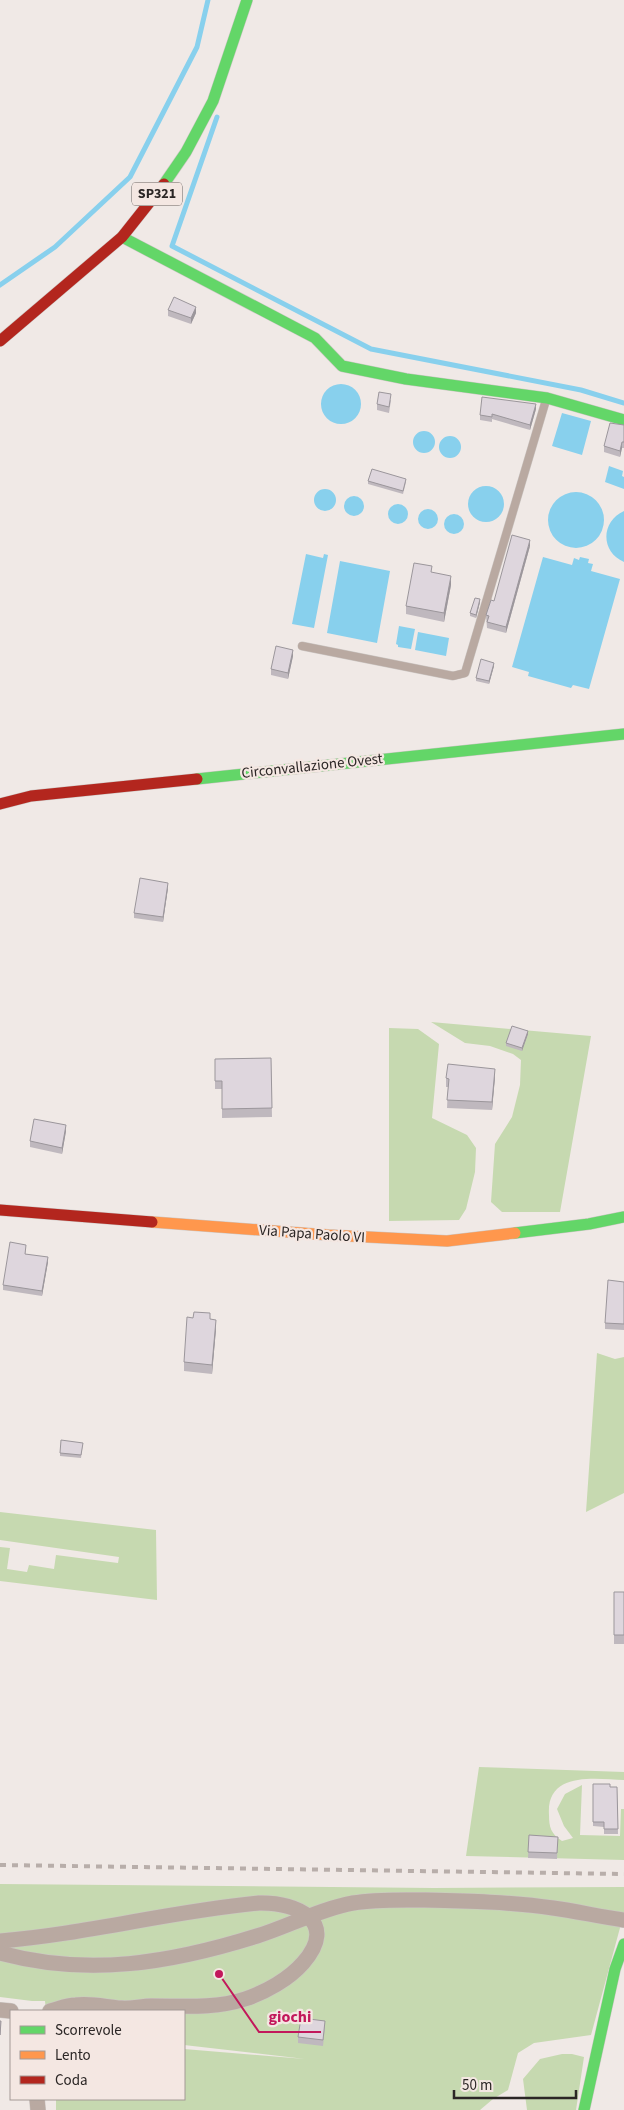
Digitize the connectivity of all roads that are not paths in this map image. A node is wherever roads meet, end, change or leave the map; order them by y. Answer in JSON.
{"nodes":[{"id":1,"x":247,"y":0,"type":"edge"},
{"id":2,"x":122,"y":237,"type":"junction"},
{"id":3,"x":0,"y":341,"type":"edge"},
{"id":4,"x":547,"y":398,"type":"junction"},
{"id":5,"x":624,"y":420,"type":"edge"},
{"id":6,"x":302,"y":646,"type":"dead end"},
{"id":7,"x":624,"y":734,"type":"edge"},
{"id":8,"x":0,"y":804,"type":"edge"},
{"id":9,"x":0,"y":1210,"type":"edge"},
{"id":10,"x":624,"y":1217,"type":"edge"},
{"id":11,"x":310,"y":1916,"type":"junction"},
{"id":12,"x":624,"y":1920,"type":"edge"},
{"id":13,"x":0,"y":1941,"type":"edge"},
{"id":14,"x":624,"y":1944,"type":"edge"},
{"id":15,"x":0,"y":1952,"type":"edge"},
{"id":16,"x":54,"y":2010,"type":"edge"},
{"id":17,"x":584,"y":2110,"type":"edge"}],
"edges":[{"from":1,"to":2,"type":"street","number":"SP321"},
{"from":2,"to":3,"type":"street","number":"SP321"},
{"from":2,"to":4,"type":"street"},
{"from":4,"to":5,"type":"street"},
{"from":4,"to":6,"type":"lane"},
{"from":7,"to":8,"type":"street","name":"Circonvallazione Ovest"},
{"from":9,"to":10,"type":"street","name":"Via Papa Paolo VI"},
{"from":11,"to":12,"type":"street"},
{"from":11,"to":13,"type":"street"},
{"from":11,"to":15,"type":"street"},
{"from":11,"to":16,"type":"street"},
{"from":14,"to":17,"type":"street"}]}
